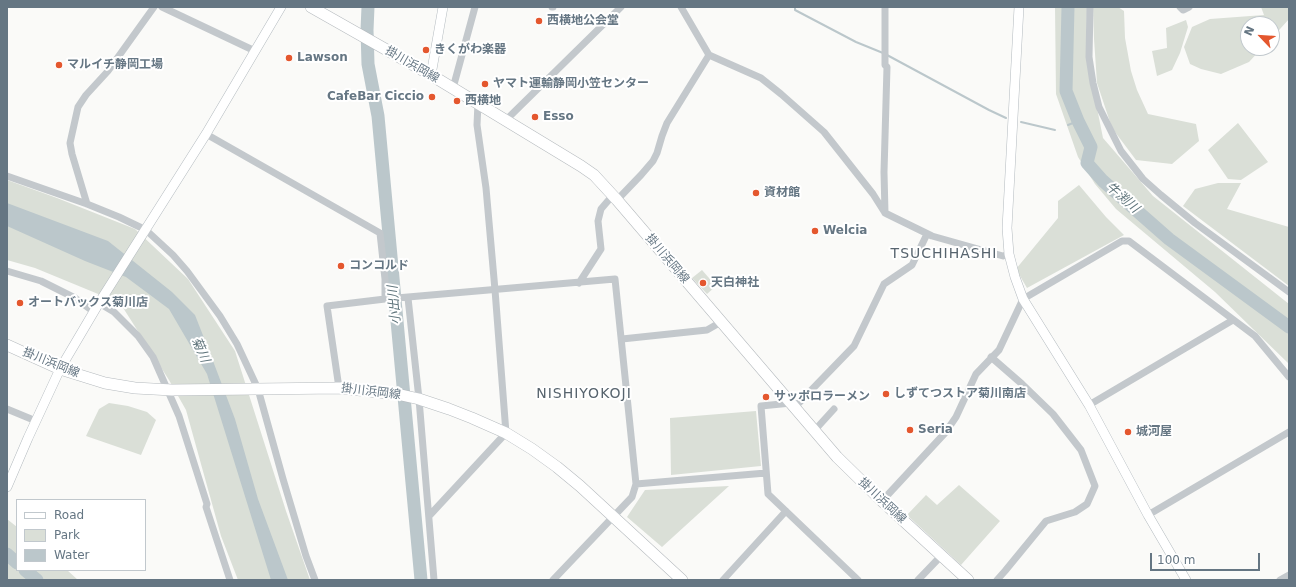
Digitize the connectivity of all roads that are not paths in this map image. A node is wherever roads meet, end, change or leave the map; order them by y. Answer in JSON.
{"nodes":[{"id":1,"x":154,"y":7,"type":"edge"},
{"id":2,"x":162,"y":7,"type":"edge"},
{"id":3,"x":281,"y":7,"type":"edge"},
{"id":4,"x":311,"y":7,"type":"edge"},
{"id":5,"x":443,"y":7,"type":"edge"},
{"id":6,"x":474,"y":7,"type":"edge"},
{"id":7,"x":681,"y":7,"type":"edge"},
{"id":8,"x":885,"y":7,"type":"edge"},
{"id":9,"x":1019,"y":7,"type":"edge"},
{"id":10,"x":1090,"y":7,"type":"edge"},
{"id":11,"x":1180,"y":7,"type":"edge"},
{"id":12,"x":1189,"y":7,"type":"edge"},
{"id":13,"x":619,"y":8,"type":"edge"},
{"id":14,"x":255,"y":51,"type":"junction"},
{"id":15,"x":710,"y":55,"type":"junction"},
{"id":16,"x":431,"y":75,"type":"junction"},
{"id":17,"x":453,"y":88,"type":"junction"},
{"id":18,"x":478,"y":103,"type":"junction"},
{"id":19,"x":506,"y":120,"type":"junction"},
{"id":20,"x":206,"y":134,"type":"junction"},
{"id":21,"x":7,"y":176,"type":"edge"},
{"id":22,"x":615,"y":197,"type":"junction"},
{"id":23,"x":87,"y":204,"type":"junction"},
{"id":24,"x":885,"y":213,"type":"junction"},
{"id":25,"x":145,"y":231,"type":"junction"},
{"id":26,"x":927,"y":234,"type":"junction"},
{"id":27,"x":1009,"y":254,"type":"junction"},
{"id":28,"x":7,"y":271,"type":"edge"},
{"id":29,"x":578,"y":283,"type":"junction"},
{"id":30,"x":495,"y":290,"type":"junction"},
{"id":31,"x":1289,"y":292,"type":"edge"},
{"id":32,"x":408,"y":298,"type":"junction"},
{"id":33,"x":385,"y":299,"type":"junction"},
{"id":34,"x":1024,"y":299,"type":"junction"},
{"id":35,"x":101,"y":300,"type":"junction"},
{"id":36,"x":94,"y":312,"type":"junction"},
{"id":37,"x":1234,"y":320,"type":"junction"},
{"id":38,"x":721,"y":322,"type":"junction"},
{"id":39,"x":622,"y":339,"type":"junction"},
{"id":40,"x":7,"y":345,"type":"edge"},
{"id":41,"x":991,"y":357,"type":"junction"},
{"id":42,"x":60,"y":369,"type":"junction"},
{"id":43,"x":1289,"y":377,"type":"edge"},
{"id":44,"x":339,"y":388,"type":"junction"},
{"id":45,"x":258,"y":389,"type":"junction"},
{"id":46,"x":170,"y":390,"type":"junction"},
{"id":47,"x":417,"y":399,"type":"junction"},
{"id":48,"x":793,"y":405,"type":"junction"},
{"id":49,"x":1089,"y":405,"type":"junction"},
{"id":50,"x":7,"y":409,"type":"edge"},
{"id":51,"x":834,"y":409,"type":"dead end"},
{"id":52,"x":36,"y":421,"type":"junction"},
{"id":53,"x":814,"y":430,"type":"junction"},
{"id":54,"x":1289,"y":432,"type":"edge"},
{"id":55,"x":506,"y":433,"type":"junction"},
{"id":56,"x":766,"y":473,"type":"junction"},
{"id":57,"x":636,"y":484,"type":"junction"},
{"id":58,"x":7,"y":487,"type":"edge"},
{"id":59,"x":882,"y":502,"type":"junction"},
{"id":60,"x":786,"y":511,"type":"junction"},
{"id":61,"x":1148,"y":515,"type":"junction"},
{"id":62,"x":429,"y":516,"type":"junction"},
{"id":63,"x":614,"y":517,"type":"junction"},
{"id":64,"x":941,"y":556,"type":"junction"},
{"id":65,"x":1289,"y":575,"type":"edge"},
{"id":66,"x":230,"y":580,"type":"edge"},
{"id":67,"x":315,"y":580,"type":"edge"},
{"id":68,"x":434,"y":580,"type":"edge"},
{"id":69,"x":553,"y":580,"type":"edge"},
{"id":70,"x":682,"y":580,"type":"edge"},
{"id":71,"x":723,"y":580,"type":"edge"},
{"id":72,"x":858,"y":580,"type":"edge"},
{"id":73,"x":918,"y":580,"type":"edge"},
{"id":74,"x":968,"y":580,"type":"edge"},
{"id":75,"x":997,"y":580,"type":"edge"},
{"id":76,"x":1186,"y":580,"type":"edge"},
{"id":77,"x":1280,"y":580,"type":"edge"}],
"edges":[{"from":1,"to":23,"type":"street"},
{"from":2,"to":14,"type":"street"},
{"from":3,"to":14,"type":"street"},
{"from":4,"to":16,"type":"main road","name":"掛川浜岡線"},
{"from":5,"to":16,"type":"street"},
{"from":6,"to":17,"type":"street"},
{"from":7,"to":15,"type":"street"},
{"from":8,"to":24,"type":"street"},
{"from":9,"to":27,"type":"street"},
{"from":10,"to":31,"type":"street"},
{"from":11,"to":12,"type":"street"},
{"from":13,"to":19,"type":"street"},
{"from":14,"to":20,"type":"street"},
{"from":15,"to":22,"type":"street"},
{"from":15,"to":24,"type":"street"},
{"from":16,"to":17,"type":"main road","name":"掛川浜岡線"},
{"from":17,"to":18,"type":"main road","name":"掛川浜岡線"},
{"from":18,"to":19,"type":"main road","name":"掛川浜岡線"},
{"from":18,"to":30,"type":"street"},
{"from":19,"to":22,"type":"main road","name":"掛川浜岡線"},
{"from":20,"to":25,"type":"street"},
{"from":20,"to":33,"type":"street"},
{"from":21,"to":23,"type":"street"},
{"from":22,"to":29,"type":"street"},
{"from":22,"to":38,"type":"main road","name":"掛川浜岡線"},
{"from":23,"to":25,"type":"street"},
{"from":24,"to":26,"type":"street"},
{"from":25,"to":35,"type":"street"},
{"from":25,"to":45,"type":"street"},
{"from":26,"to":27,"type":"street"},
{"from":26,"to":48,"type":"street"},
{"from":27,"to":34,"type":"street"},
{"from":28,"to":36,"type":"street"},
{"from":29,"to":30,"type":"street"},
{"from":29,"to":39,"type":"street"},
{"from":30,"to":32,"type":"street"},
{"from":30,"to":55,"type":"street"},
{"from":32,"to":33,"type":"street"},
{"from":32,"to":47,"type":"street"},
{"from":33,"to":44,"type":"street"},
{"from":34,"to":37,"type":"street"},
{"from":34,"to":41,"type":"street"},
{"from":34,"to":49,"type":"street"},
{"from":35,"to":36,"type":"street"},
{"from":35,"to":46,"type":"street"},
{"from":36,"to":42,"type":"street"},
{"from":37,"to":43,"type":"street"},
{"from":37,"to":49,"type":"street"},
{"from":38,"to":39,"type":"street"},
{"from":38,"to":48,"type":"main road","name":"掛川浜岡線"},
{"from":39,"to":57,"type":"street"},
{"from":40,"to":42,"type":"main road","name":"掛川浜岡線"},
{"from":41,"to":59,"type":"street"},
{"from":41,"to":75,"type":"street"},
{"from":42,"to":46,"type":"main road","name":"掛川浜岡線"},
{"from":42,"to":52,"type":"street"},
{"from":44,"to":45,"type":"main road","name":"掛川浜岡線"},
{"from":44,"to":47,"type":"main road","name":"掛川浜岡線"},
{"from":45,"to":46,"type":"main road","name":"掛川浜岡線"},
{"from":45,"to":67,"type":"street"},
{"from":46,"to":66,"type":"street"},
{"from":47,"to":55,"type":"main road","name":"掛川浜岡線"},
{"from":47,"to":62,"type":"street"},
{"from":48,"to":53,"type":"main road","name":"掛川浜岡線"},
{"from":48,"to":56,"type":"street"},
{"from":49,"to":61,"type":"street"},
{"from":50,"to":52,"type":"street"},
{"from":51,"to":53,"type":"street"},
{"from":52,"to":58,"type":"street"},
{"from":53,"to":59,"type":"main road","name":"掛川浜岡線"},
{"from":54,"to":61,"type":"street"},
{"from":55,"to":62,"type":"street"},
{"from":55,"to":63,"type":"main road","name":"掛川浜岡線"},
{"from":56,"to":57,"type":"street"},
{"from":56,"to":60,"type":"street"},
{"from":57,"to":63,"type":"street"},
{"from":59,"to":64,"type":"main road","name":"掛川浜岡線"},
{"from":60,"to":71,"type":"street"},
{"from":60,"to":72,"type":"street"},
{"from":61,"to":76,"type":"street"},
{"from":62,"to":68,"type":"street"},
{"from":63,"to":69,"type":"street"},
{"from":63,"to":70,"type":"main road","name":"掛川浜岡線"},
{"from":64,"to":73,"type":"street"},
{"from":64,"to":74,"type":"main road","name":"掛川浜岡線"},
{"from":65,"to":77,"type":"street"}]}
